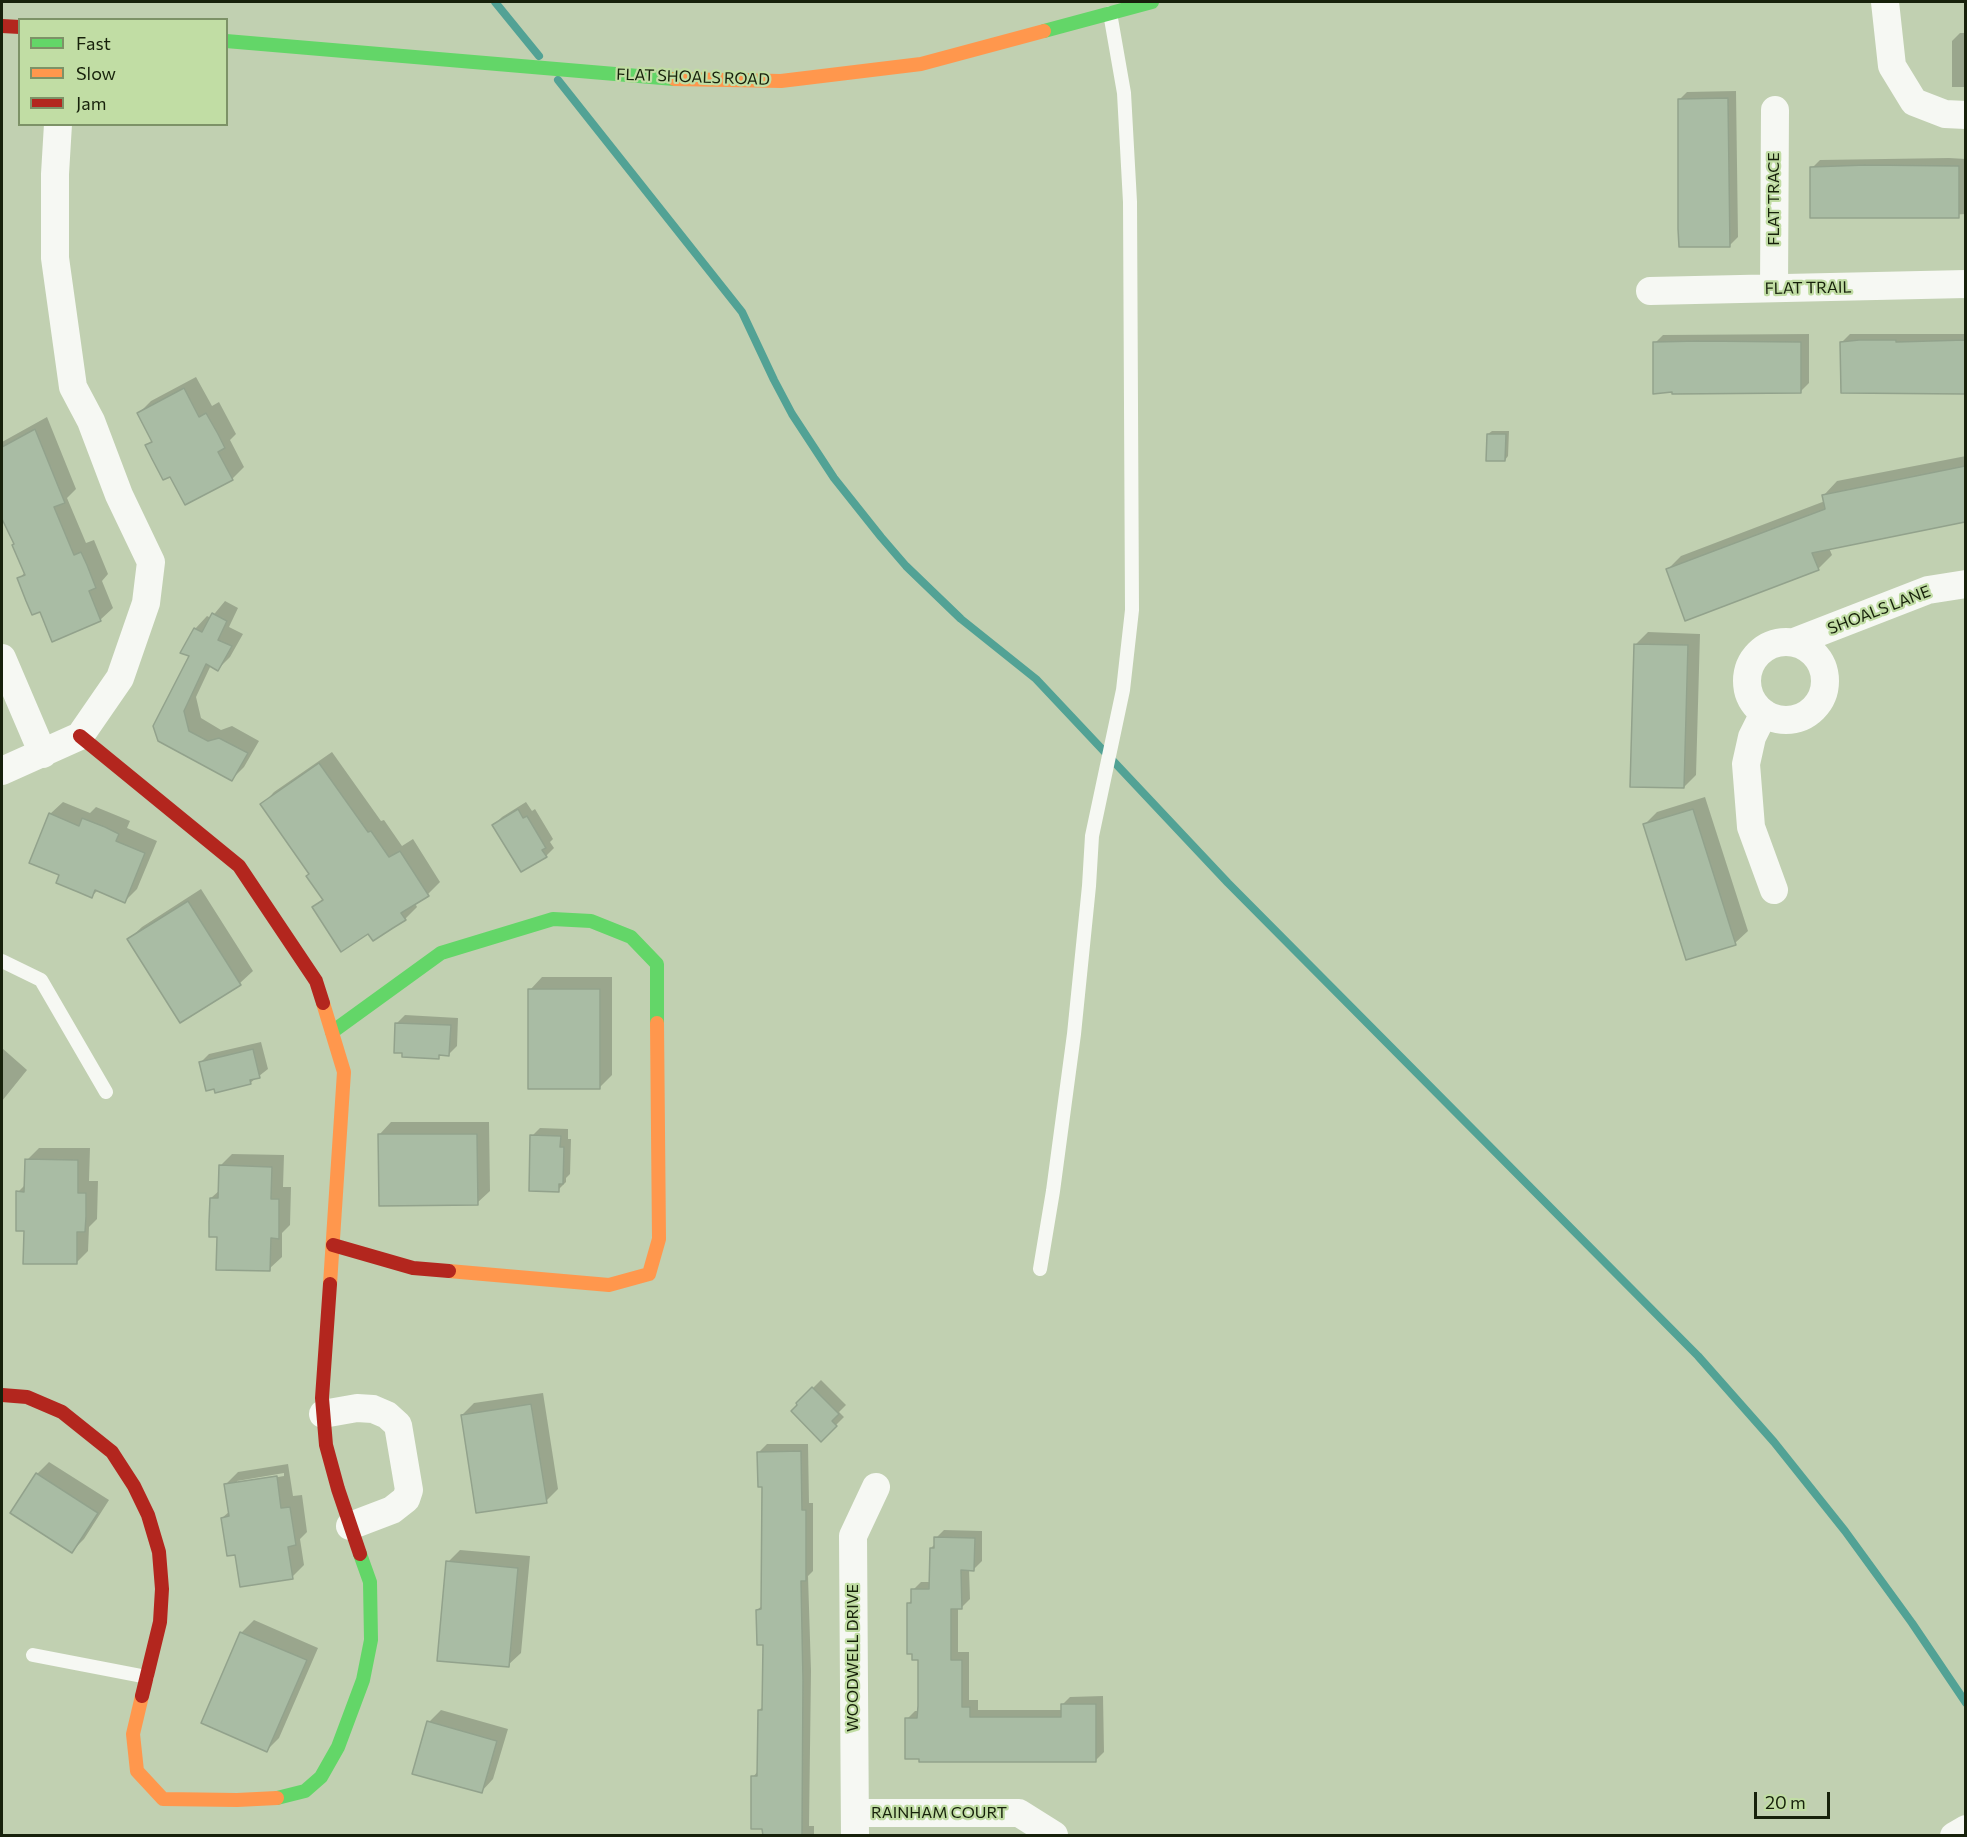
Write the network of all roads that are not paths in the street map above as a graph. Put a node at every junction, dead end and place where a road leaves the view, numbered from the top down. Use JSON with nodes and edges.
{"nodes":[{"id":1,"x":1152,"y":2,"type":"edge"},
{"id":2,"x":1885,"y":2,"type":"edge"},
{"id":3,"x":1110,"y":7,"type":"edge"},
{"id":4,"x":2,"y":26,"type":"edge"},
{"id":5,"x":18,"y":27,"type":"edge"},
{"id":6,"x":228,"y":41,"type":"edge"},
{"id":7,"x":1775,"y":110,"type":"dead end"},
{"id":8,"x":1965,"y":115,"type":"edge"},
{"id":9,"x":58,"y":126,"type":"edge"},
{"id":10,"x":1965,"y":284,"type":"edge"},
{"id":11,"x":1774,"y":288,"type":"junction"},
{"id":12,"x":1650,"y":291,"type":"dead end"},
{"id":13,"x":1965,"y":584,"type":"edge"},
{"id":14,"x":1794,"y":642,"type":"junction"},
{"id":15,"x":2,"y":658,"type":"edge"},
{"id":16,"x":1764,"y":713,"type":"junction"},
{"id":17,"x":80,"y":736,"type":"junction"},
{"id":18,"x":43,"y":754,"type":"junction"},
{"id":19,"x":2,"y":771,"type":"edge"},
{"id":20,"x":1774,"y":890,"type":"dead end"},
{"id":21,"x":2,"y":961,"type":"edge"},
{"id":22,"x":332,"y":1032,"type":"junction"},
{"id":23,"x":106,"y":1092,"type":"dead end"},
{"id":24,"x":333,"y":1245,"type":"junction"},
{"id":25,"x":1040,"y":1269,"type":"dead end"},
{"id":26,"x":2,"y":1395,"type":"edge"},
{"id":27,"x":323,"y":1414,"type":"junction"},
{"id":28,"x":876,"y":1487,"type":"dead end"},
{"id":29,"x":350,"y":1526,"type":"junction"},
{"id":30,"x":33,"y":1655,"type":"dead end"},
{"id":31,"x":147,"y":1677,"type":"junction"},
{"id":32,"x":855,"y":1824,"type":"edge"},
{"id":33,"x":1965,"y":1828,"type":"edge"},
{"id":34,"x":1054,"y":1834,"type":"edge"},
{"id":35,"x":1954,"y":1836,"type":"edge"}],
"edges":[{"from":1,"to":3,"type":"street","name":"FLAT SHOALS ROAD"},
{"from":2,"to":8,"type":"street"},
{"from":3,"to":6,"type":"street","name":"FLAT SHOALS ROAD"},
{"from":3,"to":25,"type":"lane"},
{"from":4,"to":5,"type":"street"},
{"from":7,"to":11,"type":"street","name":"FLAT TRACE"},
{"from":9,"to":17,"type":"street"},
{"from":10,"to":11,"type":"street","name":"FLAT TRAIL"},
{"from":11,"to":12,"type":"street","name":"FLAT TRAIL"},
{"from":13,"to":14,"type":"street","name":"SHOALS LANE"},
{"from":14,"to":16,"type":"street","name":"SHOALS LANE"},
{"from":14,"to":16,"type":"street","name":"SHOALS LANE"},
{"from":15,"to":18,"type":"street"},
{"from":16,"to":20,"type":"street"},
{"from":17,"to":18,"type":"street"},
{"from":17,"to":22,"type":"street"},
{"from":18,"to":19,"type":"street"},
{"from":21,"to":23,"type":"lane"},
{"from":22,"to":24,"type":"street"},
{"from":22,"to":24,"type":"street"},
{"from":24,"to":27,"type":"street"},
{"from":26,"to":31,"type":"street"},
{"from":27,"to":29,"type":"street"},
{"from":27,"to":29,"type":"street"},
{"from":28,"to":32,"type":"street","name":"WOODWELL DRIVE"},
{"from":29,"to":31,"type":"street"},
{"from":30,"to":31,"type":"lane"},
{"from":32,"to":34,"type":"street","name":"RAINHAM COURT"},
{"from":33,"to":35,"type":"street"}]}
